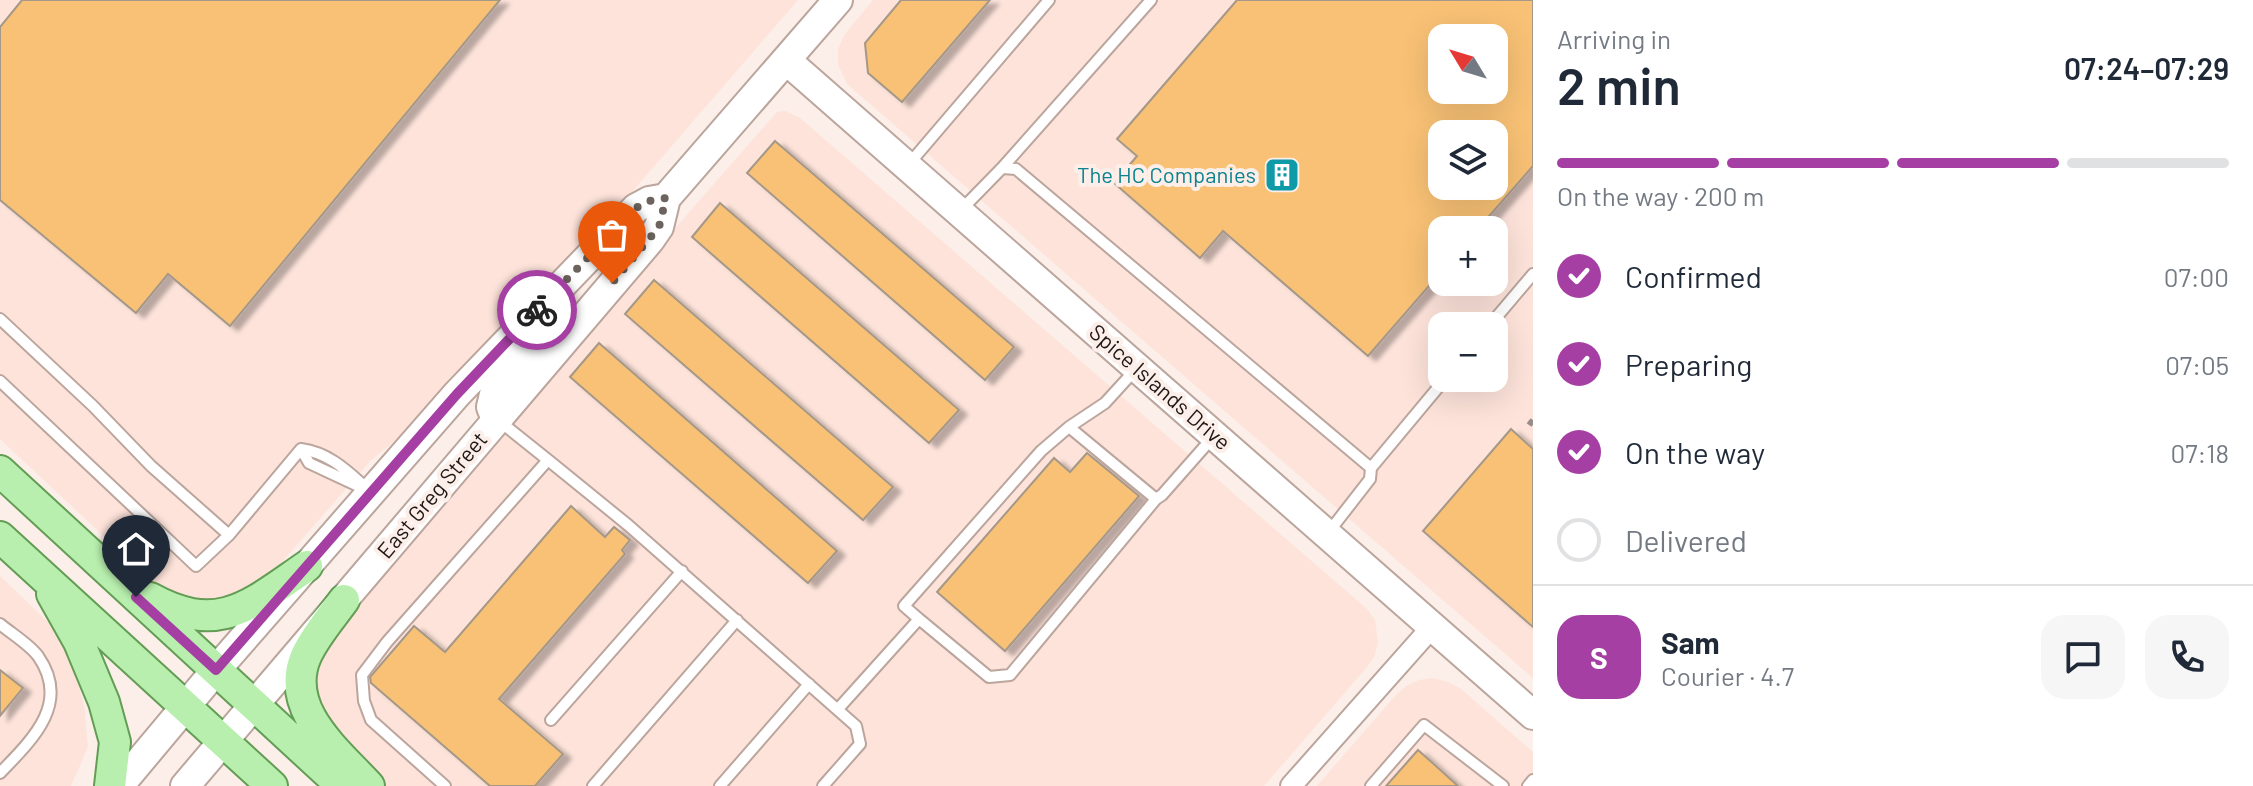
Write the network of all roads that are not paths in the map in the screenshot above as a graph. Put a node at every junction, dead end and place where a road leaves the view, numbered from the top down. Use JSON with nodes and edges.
{"nodes":[{"id":1,"x":838,"y":0,"type":"edge"},
{"id":2,"x":1049,"y":0,"type":"edge"},
{"id":3,"x":1151,"y":0,"type":"edge"},
{"id":4,"x":786,"y":60,"type":"junction"},
{"id":5,"x":908,"y":166,"type":"junction"},
{"id":6,"x":1002,"y":168,"type":"junction"},
{"id":7,"x":666,"y":198,"type":"junction"},
{"id":8,"x":959,"y":211,"type":"junction"},
{"id":9,"x":573,"y":273,"type":"junction"},
{"id":10,"x":1533,"y":274,"type":"edge"},
{"id":11,"x":1501,"y":312,"type":"edge"},
{"id":12,"x":0,"y":319,"type":"edge"},
{"id":13,"x":1137,"y":367,"type":"junction"},
{"id":14,"x":0,"y":381,"type":"edge"},
{"id":15,"x":1434,"y":392,"type":"edge"},
{"id":16,"x":496,"y":419,"type":"junction"},
{"id":17,"x":1069,"y":427,"type":"junction"},
{"id":18,"x":1214,"y":436,"type":"junction"},
{"id":19,"x":548,"y":460,"type":"junction"},
{"id":20,"x":1371,"y":468,"type":"junction"},
{"id":21,"x":0,"y":471,"type":"edge"},
{"id":22,"x":371,"y":492,"type":"junction"},
{"id":23,"x":1156,"y":499,"type":"junction"},
{"id":24,"x":1327,"y":534,"type":"junction"},
{"id":25,"x":229,"y":535,"type":"junction"},
{"id":26,"x":0,"y":537,"type":"edge"},
{"id":27,"x":307,"y":566,"type":"junction"},
{"id":28,"x":682,"y":571,"type":"junction"},
{"id":29,"x":40,"y":572,"type":"junction"},
{"id":30,"x":116,"y":579,"type":"junction"},
{"id":31,"x":344,"y":600,"type":"junction"},
{"id":32,"x":919,"y":619,"type":"junction"},
{"id":33,"x":737,"y":620,"type":"junction"},
{"id":34,"x":0,"y":624,"type":"edge"},
{"id":35,"x":1432,"y":627,"type":"junction"},
{"id":36,"x":216,"y":670,"type":"junction"},
{"id":37,"x":809,"y":684,"type":"junction"},
{"id":38,"x":187,"y":705,"type":"junction"},
{"id":39,"x":254,"y":705,"type":"junction"},
{"id":40,"x":838,"y":709,"type":"junction"},
{"id":41,"x":1533,"y":715,"type":"edge"},
{"id":42,"x":551,"y":720,"type":"dead end"},
{"id":43,"x":224,"y":740,"type":"junction"},
{"id":44,"x":0,"y":773,"type":"edge"},
{"id":45,"x":1533,"y":780,"type":"edge"},
{"id":46,"x":110,"y":786,"type":"edge"},
{"id":47,"x":119,"y":786,"type":"edge"},
{"id":48,"x":185,"y":786,"type":"edge"},
{"id":49,"x":272,"y":786,"type":"edge"},
{"id":50,"x":342,"y":786,"type":"edge"},
{"id":51,"x":369,"y":786,"type":"edge"},
{"id":52,"x":445,"y":786,"type":"edge"},
{"id":53,"x":593,"y":786,"type":"edge"},
{"id":54,"x":720,"y":786,"type":"edge"},
{"id":55,"x":823,"y":786,"type":"edge"},
{"id":56,"x":1291,"y":786,"type":"edge"},
{"id":57,"x":1371,"y":786,"type":"edge"},
{"id":58,"x":1503,"y":786,"type":"edge"},
{"id":59,"x":1528,"y":786,"type":"edge"}],
"edges":[{"from":1,"to":4,"type":"main road","name":"East Greg Street"},
{"from":2,"to":5,"type":"lane"},
{"from":3,"to":6,"type":"lane"},
{"from":4,"to":5,"type":"main road","name":"Spice Islands Drive"},
{"from":4,"to":7,"type":"main road","name":"East Greg Street"},
{"from":5,"to":8,"type":"main road","name":"Spice Islands Drive"},
{"from":6,"to":8,"type":"lane"},
{"from":6,"to":20,"type":"lane"},
{"from":7,"to":9,"type":"main road","name":"East Greg Street"},
{"from":7,"to":16,"type":"main road","name":"East Greg Street"},
{"from":8,"to":13,"type":"main road","name":"Spice Islands Drive"},
{"from":9,"to":16,"type":"main road"},
{"from":9,"to":22,"type":"main road","name":"East Greg Street"},
{"from":10,"to":11,"type":"lane"},
{"from":12,"to":25,"type":"lane"},
{"from":13,"to":17,"type":"lane"},
{"from":13,"to":18,"type":"main road","name":"Spice Islands Drive"},
{"from":14,"to":25,"type":"lane"},
{"from":15,"to":20,"type":"lane"},
{"from":16,"to":19,"type":"lane"},
{"from":16,"to":31,"type":"main road","name":"East Greg Street"},
{"from":17,"to":23,"type":"lane"},
{"from":17,"to":32,"type":"lane"},
{"from":18,"to":23,"type":"lane"},
{"from":18,"to":24,"type":"main road","name":"Spice Islands Drive"},
{"from":19,"to":28,"type":"lane"},
{"from":19,"to":52,"type":"lane"},
{"from":20,"to":24,"type":"lane"},
{"from":21,"to":30,"type":"main road"},
{"from":22,"to":25,"type":"lane"},
{"from":22,"to":27,"type":"main road","name":"East Greg Street"},
{"from":23,"to":32,"type":"lane"},
{"from":24,"to":35,"type":"main road","name":"Spice Islands Drive"},
{"from":26,"to":29,"type":"main road"},
{"from":27,"to":30,"type":"main road"},
{"from":27,"to":36,"type":"main road","name":"East Greg Street"},
{"from":28,"to":33,"type":"lane"},
{"from":28,"to":42,"type":"lane"},
{"from":29,"to":38,"type":"main road"},
{"from":29,"to":46,"type":"main road"},
{"from":30,"to":36,"type":"main road"},
{"from":31,"to":39,"type":"main road","name":"East Greg Street"},
{"from":31,"to":51,"type":"main road"},
{"from":32,"to":40,"type":"lane"},
{"from":33,"to":37,"type":"lane"},
{"from":33,"to":53,"type":"lane"},
{"from":34,"to":44,"type":"lane"},
{"from":35,"to":41,"type":"main road","name":"Spice Islands Drive"},
{"from":35,"to":56,"type":"street"},
{"from":36,"to":38,"type":"main road","name":"East Greg Street"},
{"from":36,"to":39,"type":"main road"},
{"from":37,"to":40,"type":"lane"},
{"from":37,"to":54,"type":"lane"},
{"from":38,"to":43,"type":"main road"},
{"from":38,"to":47,"type":"main road","name":"East Greg Street"},
{"from":39,"to":43,"type":"main road","name":"East Greg Street"},
{"from":39,"to":50,"type":"main road"},
{"from":40,"to":55,"type":"lane"},
{"from":43,"to":48,"type":"main road","name":"East Greg Street"},
{"from":43,"to":49,"type":"main road"},
{"from":45,"to":59,"type":"lane"},
{"from":57,"to":58,"type":"lane"}]}
